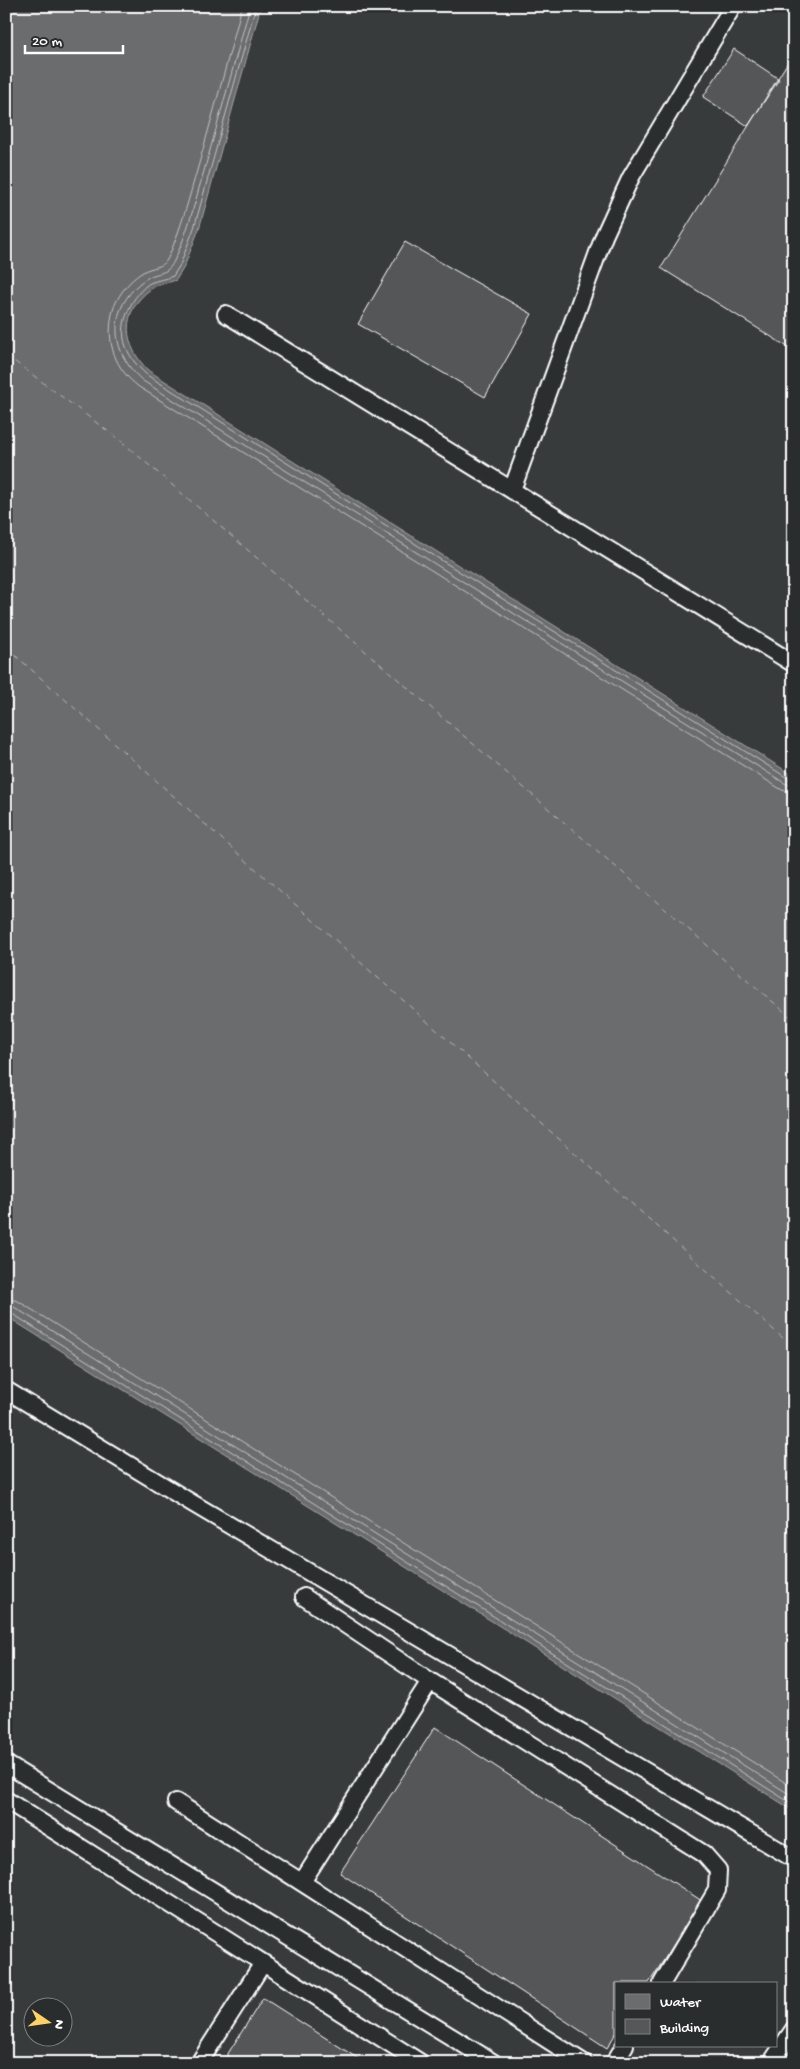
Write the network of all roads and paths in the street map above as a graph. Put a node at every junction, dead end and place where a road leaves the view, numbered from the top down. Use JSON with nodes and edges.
{"nodes":[{"id":1,"x":733,"y":6,"type":"edge"},
{"id":2,"x":226,"y":314,"type":"dead end"},
{"id":3,"x":512,"y":490,"type":"junction"},
{"id":4,"x":794,"y":664,"type":"edge"},
{"id":5,"x":6,"y":1390,"type":"edge"},
{"id":6,"x":304,"y":1597,"type":"dead end"},
{"id":7,"x":430,"y":1681,"type":"junction"},
{"id":8,"x":6,"y":1764,"type":"edge"},
{"id":9,"x":6,"y":1800,"type":"edge"},
{"id":10,"x":176,"y":1802,"type":"dead end"},
{"id":11,"x":794,"y":1859,"type":"edge"},
{"id":12,"x":302,"y":1882,"type":"junction"},
{"id":13,"x":263,"y":1963,"type":"junction"},
{"id":14,"x":663,"y":1982,"type":"edge"},
{"id":15,"x":794,"y":2029,"type":"edge"},
{"id":16,"x":624,"y":2046,"type":"edge"},
{"id":17,"x":199,"y":2063,"type":"edge"},
{"id":18,"x":421,"y":2063,"type":"edge"},
{"id":19,"x":494,"y":2063,"type":"edge"},
{"id":20,"x":584,"y":2063,"type":"edge"},
{"id":21,"x":614,"y":2063,"type":"edge"},
{"id":22,"x":771,"y":2063,"type":"edge"}],
"edges":[{"from":1,"to":3,"type":"lane"},
{"from":2,"to":3,"type":"lane"},
{"from":3,"to":4,"type":"lane"},
{"from":5,"to":11,"type":"lane"},
{"from":6,"to":7,"type":"lane"},
{"from":7,"to":12,"type":"lane"},
{"from":7,"to":14,"type":"lane"},
{"from":8,"to":19,"type":"lane"},
{"from":9,"to":13,"type":"lane"},
{"from":10,"to":12,"type":"lane"},
{"from":12,"to":20,"type":"lane"},
{"from":13,"to":17,"type":"lane"},
{"from":13,"to":18,"type":"lane"},
{"from":15,"to":22,"type":"lane"},
{"from":16,"to":21,"type":"lane"}]}
